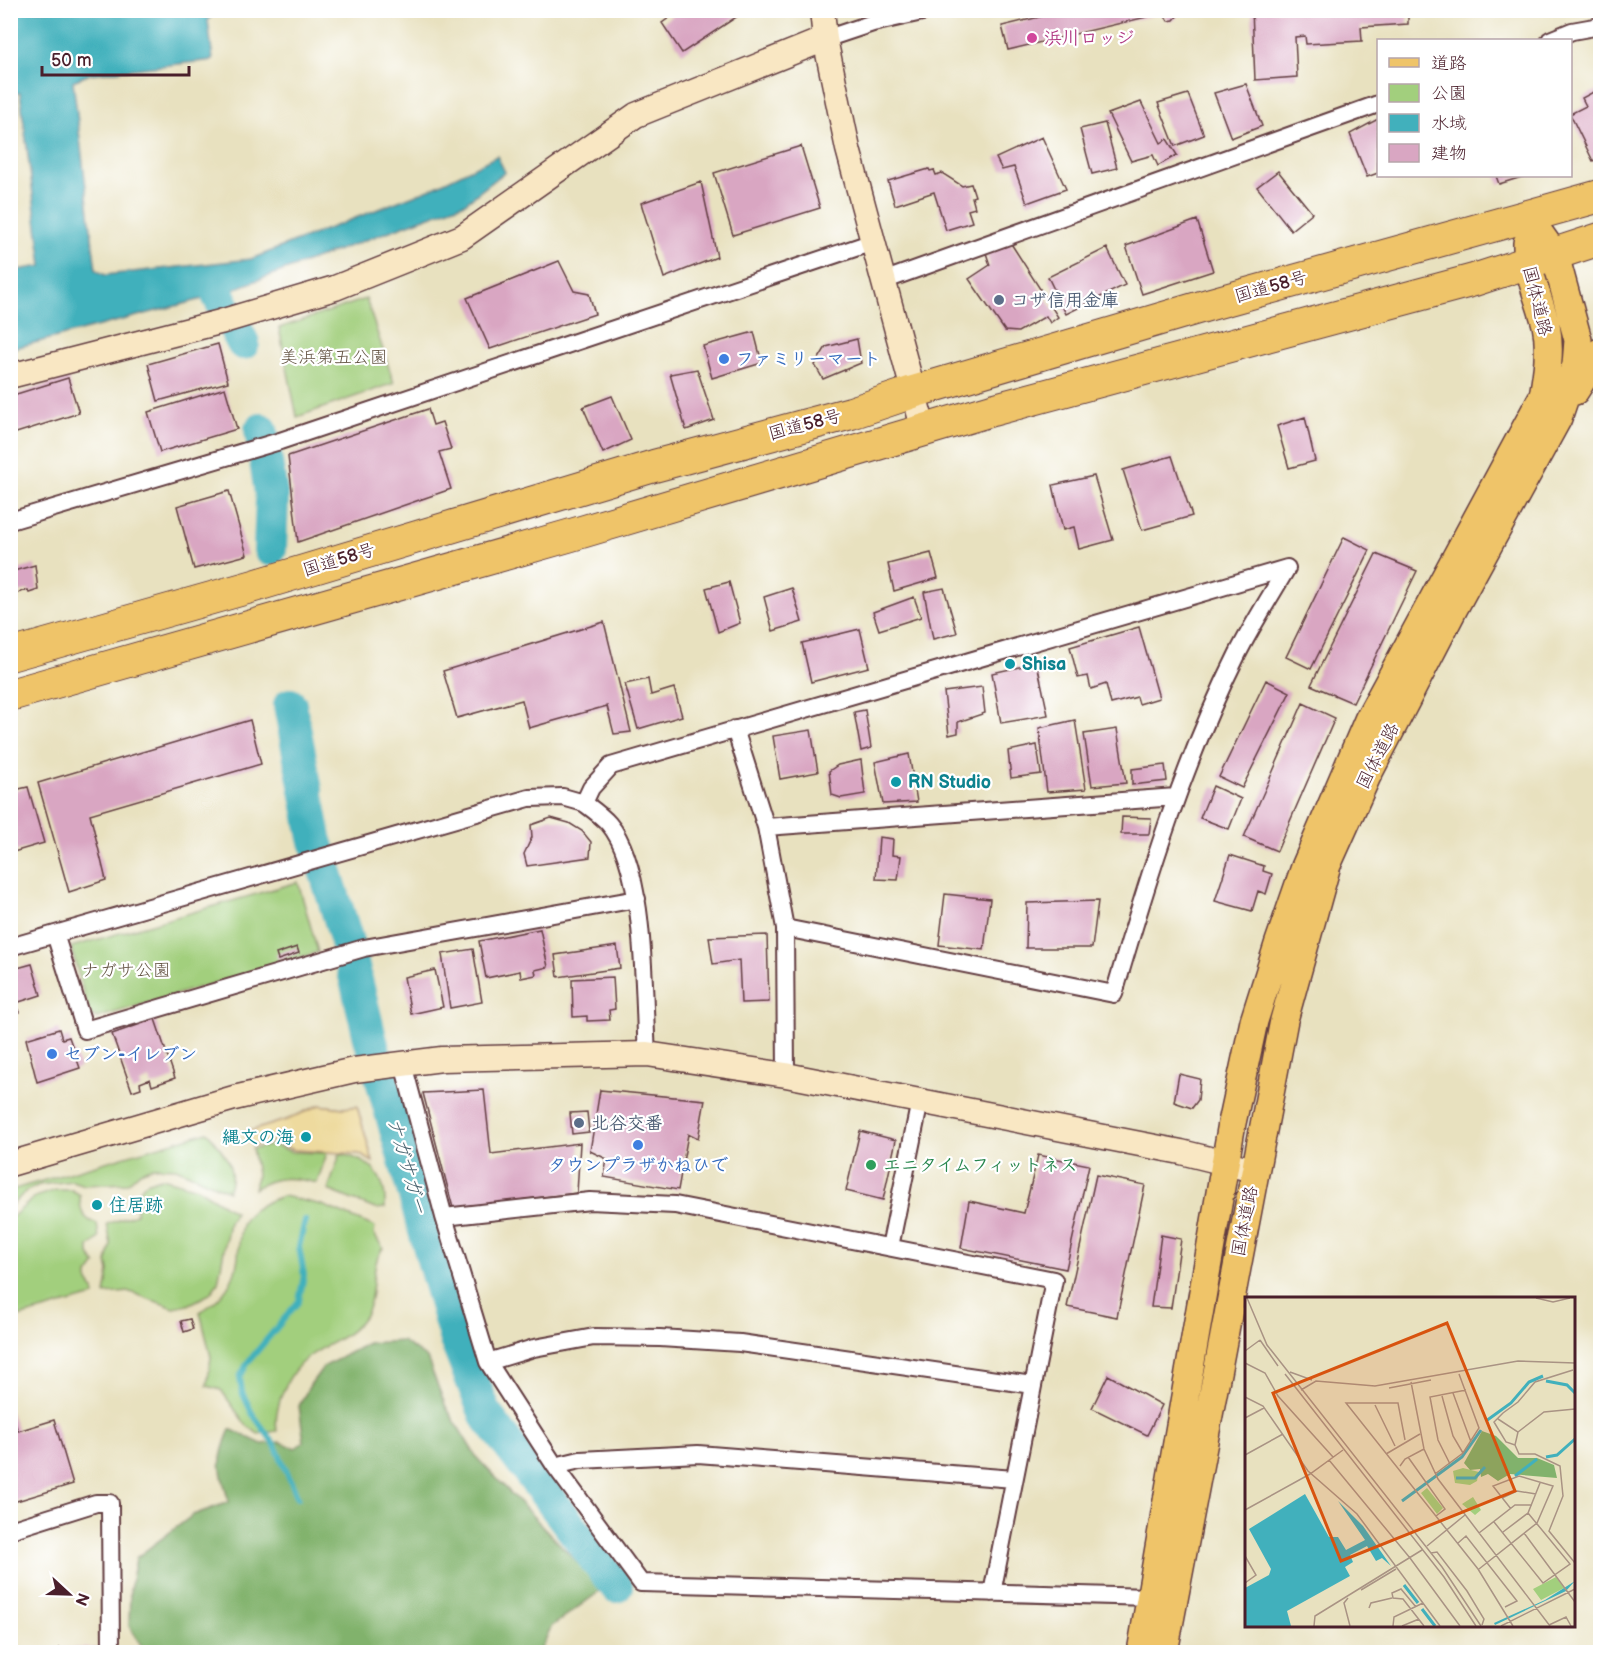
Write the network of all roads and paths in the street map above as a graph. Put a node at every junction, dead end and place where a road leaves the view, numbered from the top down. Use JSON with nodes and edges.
{"nodes":[{"id":1,"x":822,"y":10,"type":"edge"},
{"id":2,"x":931,"y":10,"type":"edge"},
{"id":3,"x":1600,"y":26,"type":"edge"},
{"id":4,"x":825,"y":39,"type":"junction"},
{"id":5,"x":1552,"y":39,"type":"edge"},
{"id":6,"x":1377,"y":104,"type":"edge"},
{"id":7,"x":1600,"y":196,"type":"edge"},
{"id":8,"x":1528,"y":217,"type":"junction"},
{"id":9,"x":1600,"y":239,"type":"edge"},
{"id":10,"x":873,"y":242,"type":"junction"},
{"id":11,"x":1556,"y":255,"type":"junction"},
{"id":12,"x":1526,"y":264,"type":"junction"},
{"id":13,"x":884,"y":281,"type":"junction"},
{"id":14,"x":1600,"y":352,"type":"edge"},
{"id":15,"x":10,"y":376,"type":"edge"},
{"id":16,"x":913,"y":392,"type":"junction"},
{"id":17,"x":1558,"y":418,"type":"junction"},
{"id":18,"x":924,"y":431,"type":"junction"},
{"id":19,"x":10,"y":521,"type":"edge"},
{"id":20,"x":10,"y":655,"type":"edge"},
{"id":21,"x":10,"y":695,"type":"edge"},
{"id":22,"x":735,"y":729,"type":"junction"},
{"id":23,"x":1176,"y":797,"type":"junction"},
{"id":24,"x":584,"y":803,"type":"junction"},
{"id":25,"x":766,"y":826,"type":"junction"},
{"id":26,"x":637,"y":899,"type":"junction"},
{"id":27,"x":785,"y":928,"type":"junction"},
{"id":28,"x":55,"y":934,"type":"junction"},
{"id":29,"x":10,"y":947,"type":"edge"},
{"id":30,"x":647,"y":1054,"type":"junction"},
{"id":31,"x":402,"y":1064,"type":"junction"},
{"id":32,"x":786,"y":1075,"type":"junction"},
{"id":33,"x":920,"y":1101,"type":"junction"},
{"id":34,"x":10,"y":1164,"type":"edge"},
{"id":35,"x":1225,"y":1164,"type":"junction"},
{"id":36,"x":1254,"y":1170,"type":"junction"},
{"id":37,"x":444,"y":1217,"type":"junction"},
{"id":38,"x":890,"y":1247,"type":"junction"},
{"id":39,"x":488,"y":1362,"type":"junction"},
{"id":40,"x":1032,"y":1385,"type":"junction"},
{"id":41,"x":555,"y":1466,"type":"junction"},
{"id":42,"x":1014,"y":1479,"type":"junction"},
{"id":43,"x":10,"y":1530,"type":"edge"},
{"id":44,"x":992,"y":1593,"type":"junction"},
{"id":45,"x":1150,"y":1597,"type":"junction"},
{"id":46,"x":111,"y":1653,"type":"edge"},
{"id":47,"x":1141,"y":1653,"type":"edge"},
{"id":48,"x":1164,"y":1653,"type":"edge"}],
"edges":[{"from":1,"to":4,"type":"street"},
{"from":2,"to":4,"type":"street"},
{"from":3,"to":5,"type":"street"},
{"from":4,"to":10,"type":"street"},
{"from":4,"to":15,"type":"street"},
{"from":6,"to":13,"type":"street"},
{"from":7,"to":8,"type":"highway","name":"国道58号"},
{"from":8,"to":11,"type":"main road","name":"国体道路"},
{"from":8,"to":12,"type":"main road","name":"国体道路"},
{"from":8,"to":16,"type":"highway","name":"国道58号"},
{"from":9,"to":11,"type":"highway"},
{"from":10,"to":13,"type":"street"},
{"from":10,"to":19,"type":"street"},
{"from":11,"to":12,"type":"highway"},
{"from":11,"to":17,"type":"main road","name":"国体道路"},
{"from":12,"to":18,"type":"highway"},
{"from":12,"to":35,"type":"main road","name":"国体道路"},
{"from":13,"to":16,"type":"street"},
{"from":14,"to":17,"type":"main road"},
{"from":16,"to":18,"type":"street"},
{"from":16,"to":20,"type":"highway","name":"国道58号"},
{"from":17,"to":36,"type":"main road","name":"国体道路"},
{"from":18,"to":21,"type":"highway"},
{"from":22,"to":23,"type":"street"},
{"from":22,"to":24,"type":"street"},
{"from":22,"to":25,"type":"street"},
{"from":23,"to":25,"type":"street"},
{"from":23,"to":27,"type":"street"},
{"from":24,"to":26,"type":"street"},
{"from":24,"to":28,"type":"street"},
{"from":25,"to":27,"type":"street"},
{"from":26,"to":28,"type":"street"},
{"from":26,"to":30,"type":"street"},
{"from":27,"to":32,"type":"street"},
{"from":28,"to":29,"type":"street"},
{"from":30,"to":31,"type":"street"},
{"from":30,"to":32,"type":"street"},
{"from":31,"to":34,"type":"street"},
{"from":31,"to":37,"type":"street"},
{"from":32,"to":33,"type":"street"},
{"from":33,"to":35,"type":"street"},
{"from":33,"to":38,"type":"street"},
{"from":35,"to":36,"type":"street"},
{"from":35,"to":45,"type":"main road","name":"国体道路"},
{"from":36,"to":48,"type":"main road","name":"国体道路"},
{"from":37,"to":38,"type":"street"},
{"from":37,"to":39,"type":"street"},
{"from":38,"to":40,"type":"street"},
{"from":39,"to":40,"type":"street"},
{"from":39,"to":41,"type":"street"},
{"from":40,"to":42,"type":"street"},
{"from":41,"to":42,"type":"street"},
{"from":41,"to":44,"type":"street"},
{"from":42,"to":44,"type":"street"},
{"from":43,"to":46,"type":"street"},
{"from":44,"to":45,"type":"street"},
{"from":45,"to":47,"type":"main road","name":"国体道路"}]}
